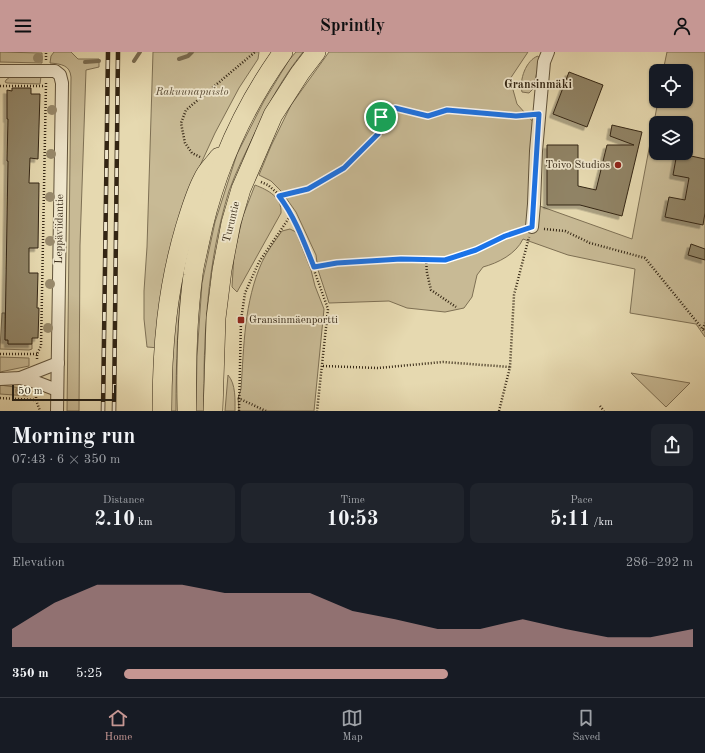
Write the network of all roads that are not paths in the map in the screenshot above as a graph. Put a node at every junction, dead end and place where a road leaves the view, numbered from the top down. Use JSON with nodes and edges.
{"nodes":[{"id":1,"x":283,"y":52,"type":"edge"},
{"id":2,"x":316,"y":52,"type":"edge"},
{"id":3,"x":548,"y":52,"type":"edge"},
{"id":4,"x":0,"y":71,"type":"edge"},
{"id":5,"x":233,"y":141,"type":"junction"},
{"id":6,"x":532,"y":227,"type":"road end"},
{"id":7,"x":58,"y":363,"type":"junction"},
{"id":8,"x":20,"y":378,"type":"junction"},
{"id":9,"x":0,"y":380,"type":"edge"},
{"id":10,"x":57,"y":390,"type":"junction"},
{"id":11,"x":57,"y":411,"type":"edge"},
{"id":12,"x":162,"y":411,"type":"edge"},
{"id":13,"x":187,"y":411,"type":"edge"},
{"id":14,"x":213,"y":411,"type":"edge"}],
"edges":[{"from":1,"to":5,"type":"main road"},
{"from":2,"to":14,"type":"main road","name":"Turuntie"},
{"from":3,"to":6,"type":"street"},
{"from":4,"to":7,"type":"street","name":"Leppäviidantie"},
{"from":5,"to":12,"type":"main road"},
{"from":5,"to":13,"type":"main road"},
{"from":7,"to":8,"type":"street"},
{"from":7,"to":10,"type":"street","name":"Leppäviidantie"},
{"from":8,"to":9,"type":"street"},
{"from":8,"to":10,"type":"street"},
{"from":10,"to":11,"type":"street","name":"Leppäviidantie"}]}
